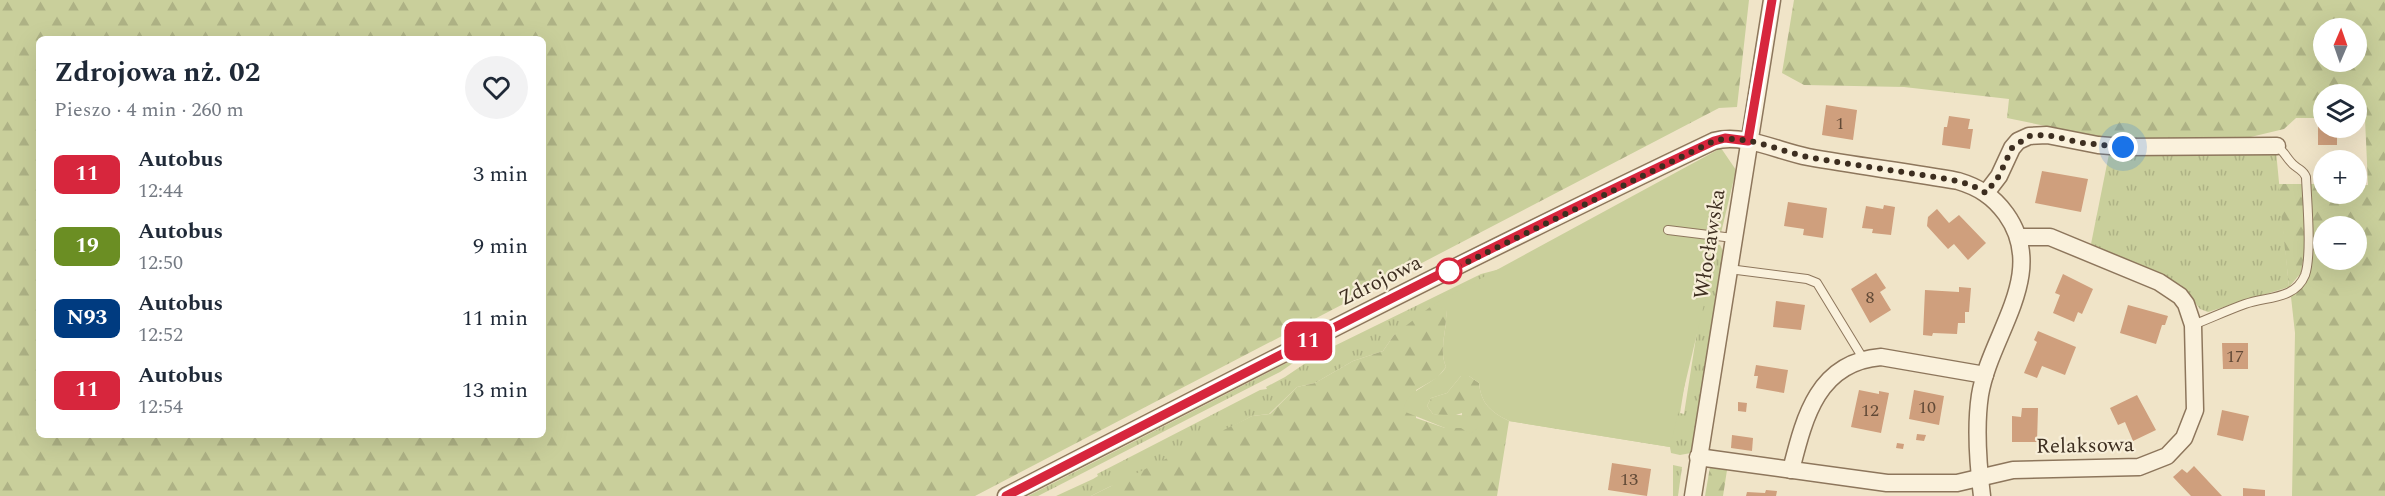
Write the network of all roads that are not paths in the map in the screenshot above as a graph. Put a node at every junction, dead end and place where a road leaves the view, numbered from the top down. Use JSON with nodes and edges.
{"nodes":[{"id":1,"x":1772,"y":0,"type":"edge"},
{"id":2,"x":1748,"y":141,"type":"junction"},
{"id":3,"x":2277,"y":146,"type":"joint"},
{"id":4,"x":1986,"y":193,"type":"junction"},
{"id":5,"x":1668,"y":230,"type":"dead end"},
{"id":6,"x":2019,"y":237,"type":"junction"},
{"id":7,"x":1733,"y":238,"type":"junction"},
{"id":8,"x":1728,"y":269,"type":"junction"},
{"id":9,"x":2193,"y":326,"type":"junction"},
{"id":10,"x":1864,"y":360,"type":"junction"},
{"id":11,"x":1985,"y":375,"type":"junction"},
{"id":12,"x":1698,"y":457,"type":"junction"},
{"id":13,"x":1791,"y":470,"type":"junction"},
{"id":14,"x":1980,"y":478,"type":"junction"},
{"id":15,"x":1006,"y":496,"type":"edge"},
{"id":16,"x":1693,"y":496,"type":"edge"},
{"id":17,"x":1982,"y":496,"type":"edge"}],
"edges":[{"from":1,"to":2,"type":"street","name":"Włocławska"},
{"from":2,"to":4,"type":"street"},
{"from":2,"to":7,"type":"street","name":"Włocławska"},
{"from":2,"to":15,"type":"street","name":"Zdrojowa"},
{"from":3,"to":4,"type":"street"},
{"from":3,"to":9,"type":"lane"},
{"from":4,"to":6,"type":"street"},
{"from":5,"to":7,"type":"lane"},
{"from":6,"to":9,"type":"street","name":"Relaksowa"},
{"from":6,"to":11,"type":"street"},
{"from":7,"to":8,"type":"street","name":"Włocławska"},
{"from":8,"to":10,"type":"lane"},
{"from":8,"to":12,"type":"street","name":"Włocławska"},
{"from":9,"to":14,"type":"street","name":"Relaksowa"},
{"from":10,"to":11,"type":"street"},
{"from":10,"to":13,"type":"street"},
{"from":11,"to":14,"type":"street"},
{"from":12,"to":13,"type":"street","name":"Relaksowa"},
{"from":12,"to":16,"type":"street","name":"Włocławska"},
{"from":13,"to":14,"type":"street","name":"Relaksowa"},
{"from":14,"to":17,"type":"street"}]}
